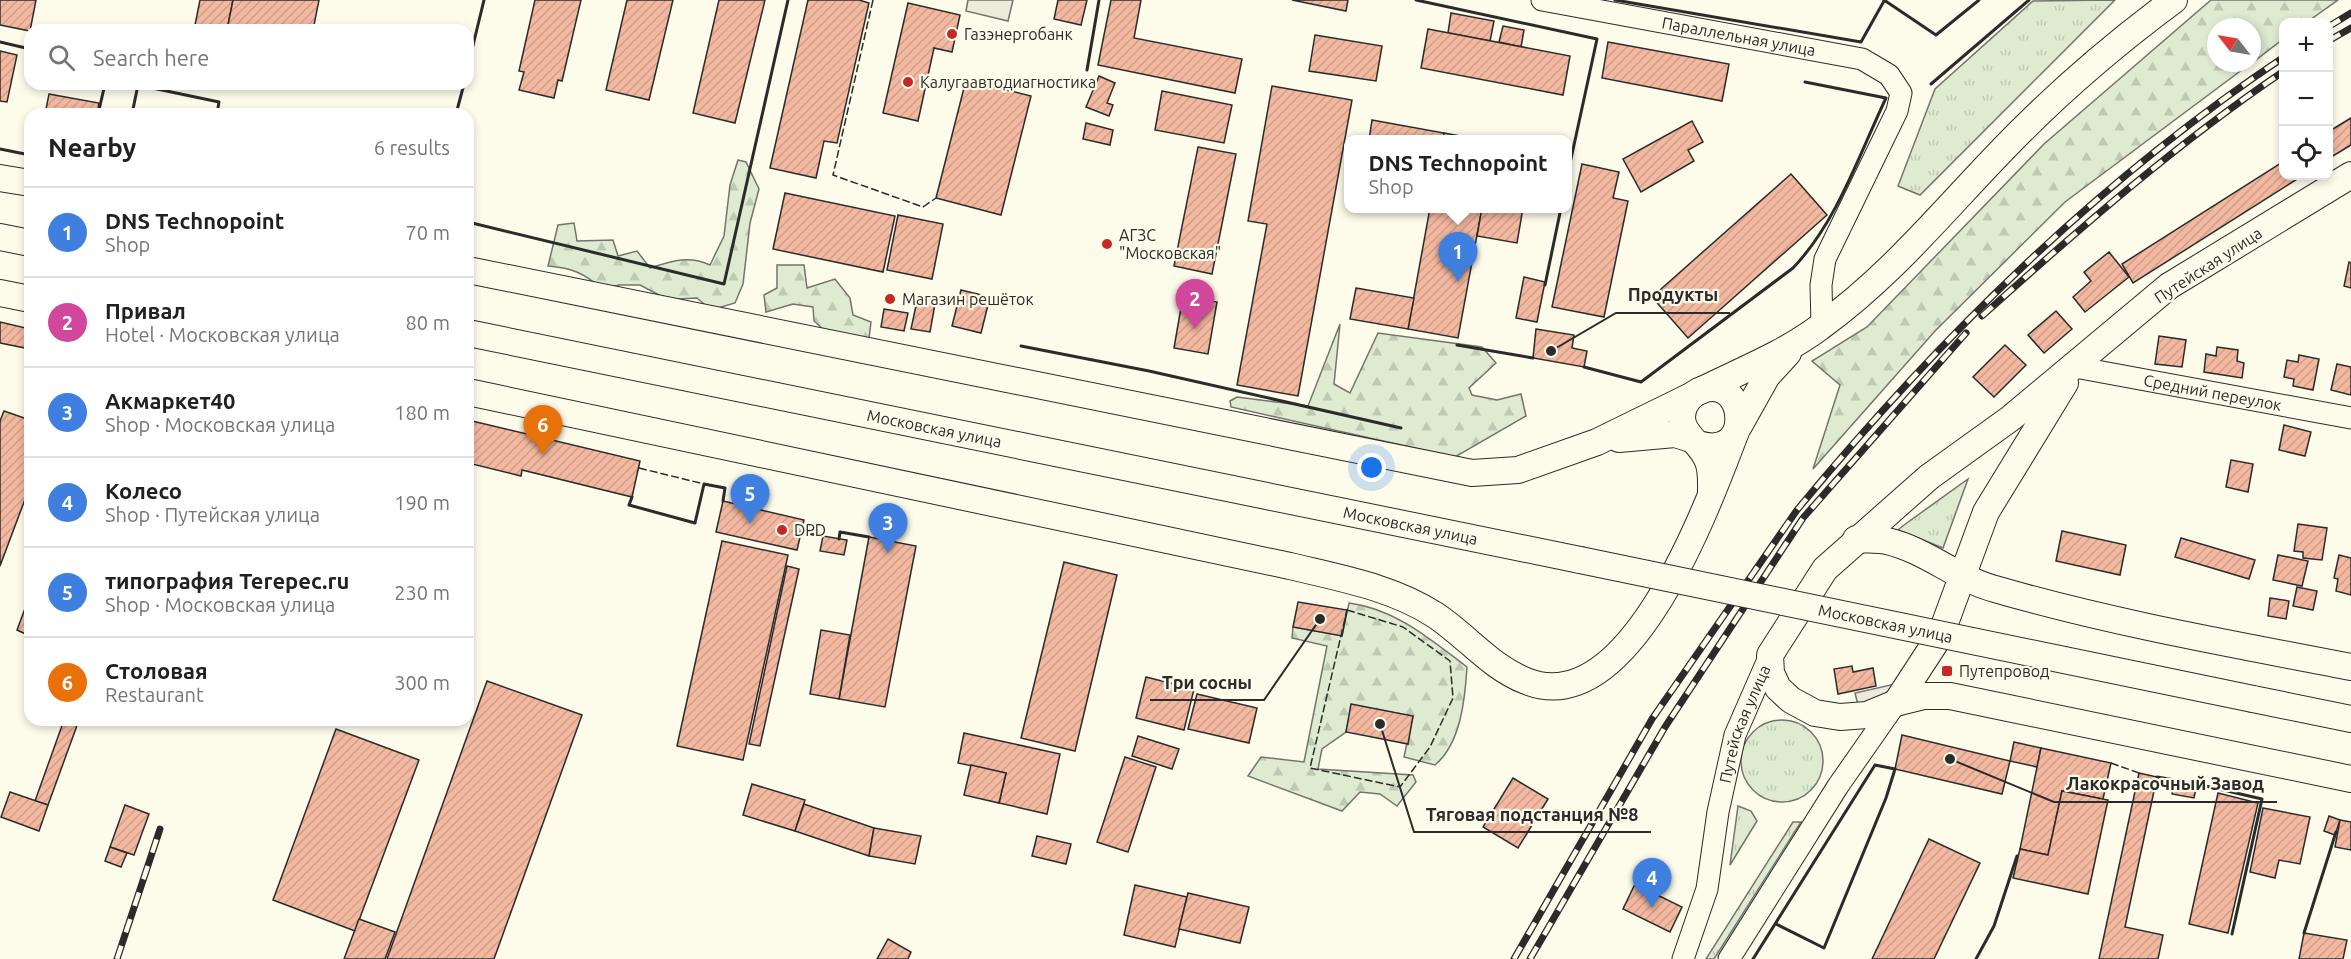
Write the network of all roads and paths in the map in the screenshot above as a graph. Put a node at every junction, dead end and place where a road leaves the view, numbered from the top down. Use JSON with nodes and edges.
{"nodes":[{"id":1,"x":1542,"y":0,"type":"edge"},
{"id":2,"x":2174,"y":0,"type":"edge"},
{"id":3,"x":2351,"y":175,"type":"edge"},
{"id":4,"x":0,"y":178,"type":"edge"},
{"id":5,"x":24,"y":182,"type":"edge"},
{"id":6,"x":0,"y":237,"type":"edge"},
{"id":7,"x":24,"y":242,"type":"edge"},
{"id":8,"x":474,"y":271,"type":"edge"},
{"id":9,"x":0,"y":293,"type":"edge"},
{"id":10,"x":24,"y":298,"type":"edge"},
{"id":11,"x":1822,"y":326,"type":"junction"},
{"id":12,"x":474,"y":334,"type":"edge"},
{"id":13,"x":1802,"y":340,"type":"junction"},
{"id":14,"x":2075,"y":367,"type":"junction"},
{"id":15,"x":474,"y":393,"type":"edge"},
{"id":16,"x":1696,"y":393,"type":"junction"},
{"id":17,"x":2351,"y":417,"type":"edge"},
{"id":18,"x":1737,"y":430,"type":"junction"},
{"id":19,"x":1695,"y":441,"type":"junction"},
{"id":20,"x":1598,"y":442,"type":"junction"},
{"id":21,"x":1711,"y":500,"type":"junction"},
{"id":22,"x":1856,"y":540,"type":"junction"},
{"id":23,"x":1964,"y":577,"type":"junction"},
{"id":24,"x":1770,"y":654,"type":"junction"},
{"id":25,"x":2351,"y":668,"type":"edge"},
{"id":26,"x":1896,"y":703,"type":"junction"},
{"id":27,"x":2351,"y":719,"type":"edge"},
{"id":28,"x":2351,"y":779,"type":"edge"},
{"id":29,"x":1683,"y":959,"type":"edge"},
{"id":30,"x":1730,"y":959,"type":"edge"}],
"edges":[{"from":1,"to":11,"type":"street","name":"Параллельная улица"},
{"from":2,"to":11,"type":"main road"},
{"from":3,"to":14,"type":"main road","name":"Путейская улица"},
{"from":4,"to":5,"type":"main road"},
{"from":6,"to":7,"type":"main road"},
{"from":8,"to":20,"type":"main road"},
{"from":9,"to":10,"type":"main road"},
{"from":11,"to":13,"type":"main road"},
{"from":12,"to":27,"type":"main road","name":"Московская улица","bridge":true},
{"from":13,"to":16,"type":"main road"},
{"from":13,"to":18,"type":"main road"},
{"from":14,"to":17,"type":"street","name":"Средний переулок"},
{"from":14,"to":22,"type":"main road","name":"Путейская улица"},
{"from":14,"to":23,"type":"main road","name":"Путейская улица"},
{"from":15,"to":21,"type":"main road"},
{"from":16,"to":18,"type":"main road"},
{"from":16,"to":19,"type":"main road"},
{"from":16,"to":20,"type":"main road"},
{"from":18,"to":19,"type":"main road"},
{"from":18,"to":21,"type":"main road"},
{"from":19,"to":20,"type":"main road"},
{"from":19,"to":21,"type":"main road"},
{"from":22,"to":23,"type":"main road"},
{"from":22,"to":24,"type":"main road","name":"Путейская улица"},
{"from":23,"to":25,"type":"main road"},
{"from":23,"to":26,"type":"main road","name":"Путейская улица"},
{"from":24,"to":26,"type":"main road"},
{"from":24,"to":29,"type":"street","name":"Путейская улица"},
{"from":26,"to":28,"type":"main road"},
{"from":26,"to":30,"type":"street","name":"Путейская улица"}]}
